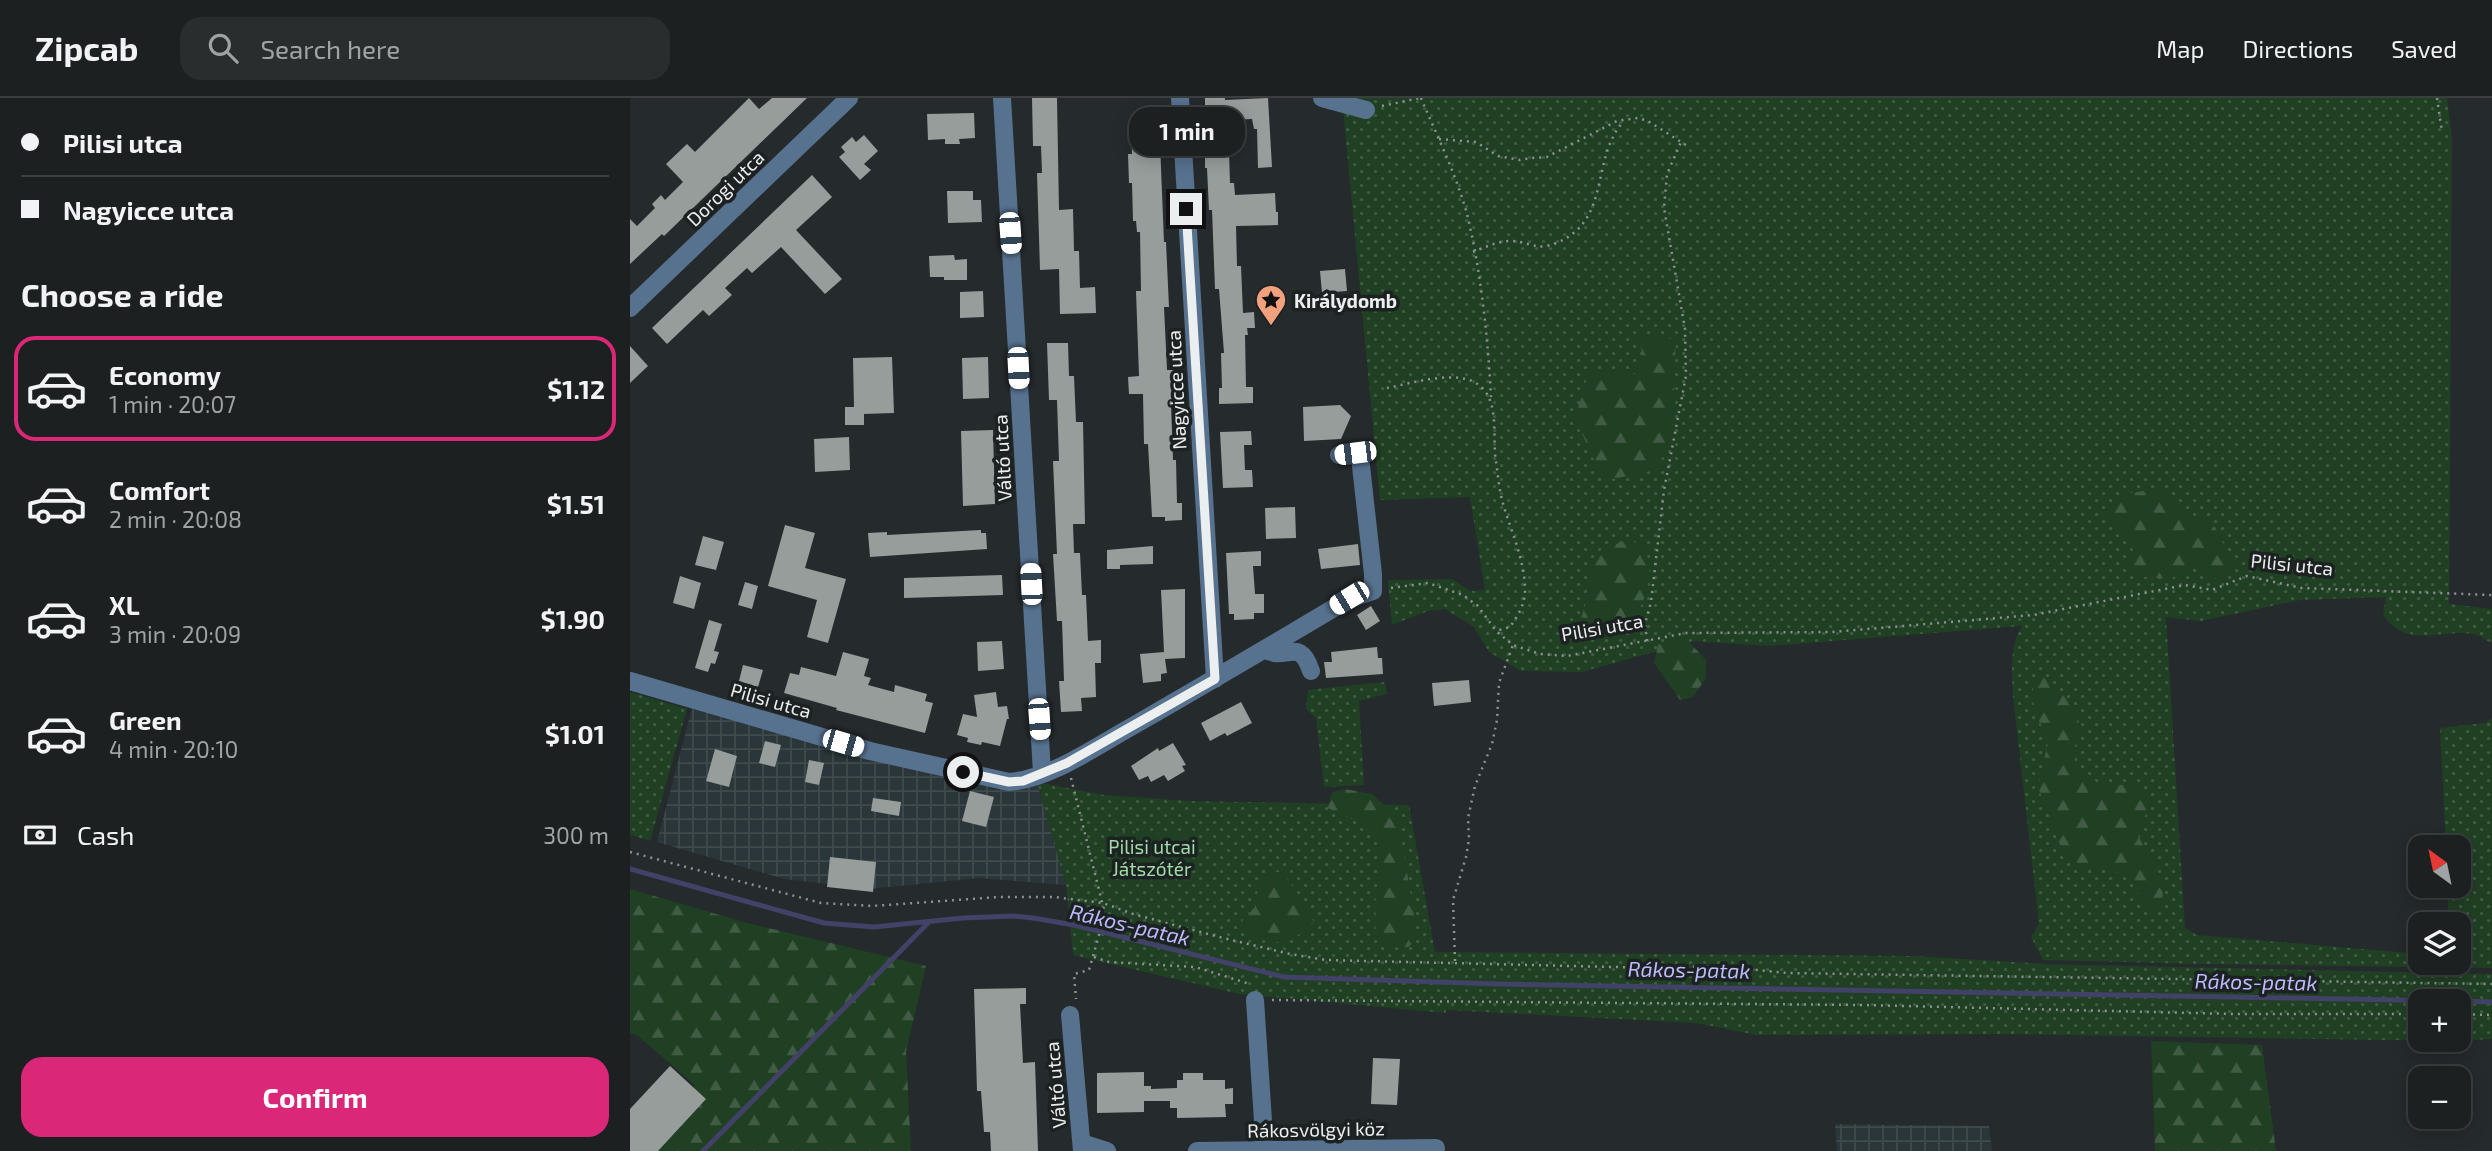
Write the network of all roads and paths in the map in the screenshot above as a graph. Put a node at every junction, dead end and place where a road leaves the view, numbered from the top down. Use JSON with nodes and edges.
{"nodes":[{"id":1,"x":849,"y":98,"type":"edge"},
{"id":2,"x":1002,"y":98,"type":"edge"},
{"id":3,"x":1180,"y":98,"type":"edge"},
{"id":4,"x":1322,"y":98,"type":"edge"},
{"id":5,"x":1421,"y":98,"type":"edge"},
{"id":6,"x":2437,"y":98,"type":"edge"},
{"id":7,"x":1356,"y":105,"type":"edge"},
{"id":8,"x":1625,"y":120,"type":"junction"},
{"id":9,"x":2442,"y":132,"type":"dead end"},
{"id":10,"x":1439,"y":139,"type":"junction"},
{"id":11,"x":1681,"y":142,"type":"junction"},
{"id":12,"x":1689,"y":147,"type":"dead end"},
{"id":13,"x":1473,"y":252,"type":"junction"},
{"id":14,"x":630,"y":309,"type":"edge"},
{"id":15,"x":1387,"y":388,"type":"dead end"},
{"id":16,"x":1491,"y":400,"type":"junction"},
{"id":17,"x":1339,"y":455,"type":"dead end"},
{"id":18,"x":1373,"y":591,"type":"junction"},
{"id":19,"x":2492,"y":595,"type":"edge"},
{"id":20,"x":1496,"y":631,"type":"junction"},
{"id":21,"x":1647,"y":641,"type":"junction"},
{"id":22,"x":1513,"y":645,"type":"junction"},
{"id":23,"x":1265,"y":649,"type":"junction"},
{"id":24,"x":1311,"y":671,"type":"dead end"},
{"id":25,"x":1215,"y":679,"type":"junction"},
{"id":26,"x":630,"y":681,"type":"edge"},
{"id":27,"x":1067,"y":763,"type":"junction"},
{"id":28,"x":1042,"y":773,"type":"junction"},
{"id":29,"x":630,"y":852,"type":"edge"},
{"id":30,"x":1103,"y":903,"type":"junction"},
{"id":31,"x":1094,"y":957,"type":"junction"},
{"id":32,"x":1455,"y":963,"type":"junction"},
{"id":33,"x":2492,"y":984,"type":"edge"},
{"id":34,"x":1255,"y":1000,"type":"junction"},
{"id":35,"x":2408,"y":1014,"type":"edge"},
{"id":36,"x":2471,"y":1014,"type":"edge"},
{"id":37,"x":1070,"y":1015,"type":"joint"},
{"id":38,"x":2492,"y":1015,"type":"edge"},
{"id":39,"x":1082,"y":1147,"type":"edge"},
{"id":40,"x":1436,"y":1148,"type":"dead end"},
{"id":41,"x":1107,"y":1151,"type":"edge"},
{"id":42,"x":1197,"y":1151,"type":"edge"},
{"id":43,"x":1265,"y":1151,"type":"edge"}],
"edges":[{"from":1,"to":14,"type":"street","name":"Dorogi utca"},
{"from":2,"to":28,"type":"street","name":"Váltó utca"},
{"from":3,"to":25,"type":"street","name":"Nagyicce utca"},
{"from":4,"to":7,"type":"street"},
{"from":5,"to":7,"type":"path"},
{"from":5,"to":10,"type":"path"},
{"from":6,"to":9,"type":"path"},
{"from":8,"to":10,"type":"path"},
{"from":8,"to":11,"type":"path"},
{"from":8,"to":13,"type":"path"},
{"from":10,"to":13,"type":"path"},
{"from":11,"to":12,"type":"path"},
{"from":11,"to":21,"type":"path"},
{"from":13,"to":16,"type":"path"},
{"from":15,"to":16,"type":"path"},
{"from":16,"to":20,"type":"path"},
{"from":17,"to":18,"type":"street"},
{"from":18,"to":20,"type":"path","name":"Pilisi utca"},
{"from":18,"to":23,"type":"street","name":"Pilisi utca"},
{"from":19,"to":21,"type":"path","name":"Pilisi utca"},
{"from":20,"to":22,"type":"path","name":"Pilisi utca"},
{"from":21,"to":22,"type":"path","name":"Pilisi utca"},
{"from":22,"to":32,"type":"path"},
{"from":23,"to":24,"type":"street"},
{"from":23,"to":25,"type":"street","name":"Pilisi utca"},
{"from":25,"to":27,"type":"street","name":"Pilisi utca"},
{"from":26,"to":28,"type":"street","name":"Pilisi utca"},
{"from":27,"to":28,"type":"street","name":"Pilisi utca"},
{"from":27,"to":30,"type":"path"},
{"from":29,"to":30,"type":"path"},
{"from":30,"to":31,"type":"path"},
{"from":30,"to":32,"type":"path"},
{"from":31,"to":34,"type":"path"},
{"from":31,"to":37,"type":"path"},
{"from":32,"to":33,"type":"path"},
{"from":34,"to":35,"type":"path"},
{"from":34,"to":43,"type":"street"},
{"from":36,"to":38,"type":"path"},
{"from":37,"to":39,"type":"street","name":"Váltó utca"},
{"from":39,"to":41,"type":"street"},
{"from":40,"to":43,"type":"street","name":"Rákosvölgyi köz"},
{"from":42,"to":43,"type":"street","name":"Rákosvölgyi köz"}]}
